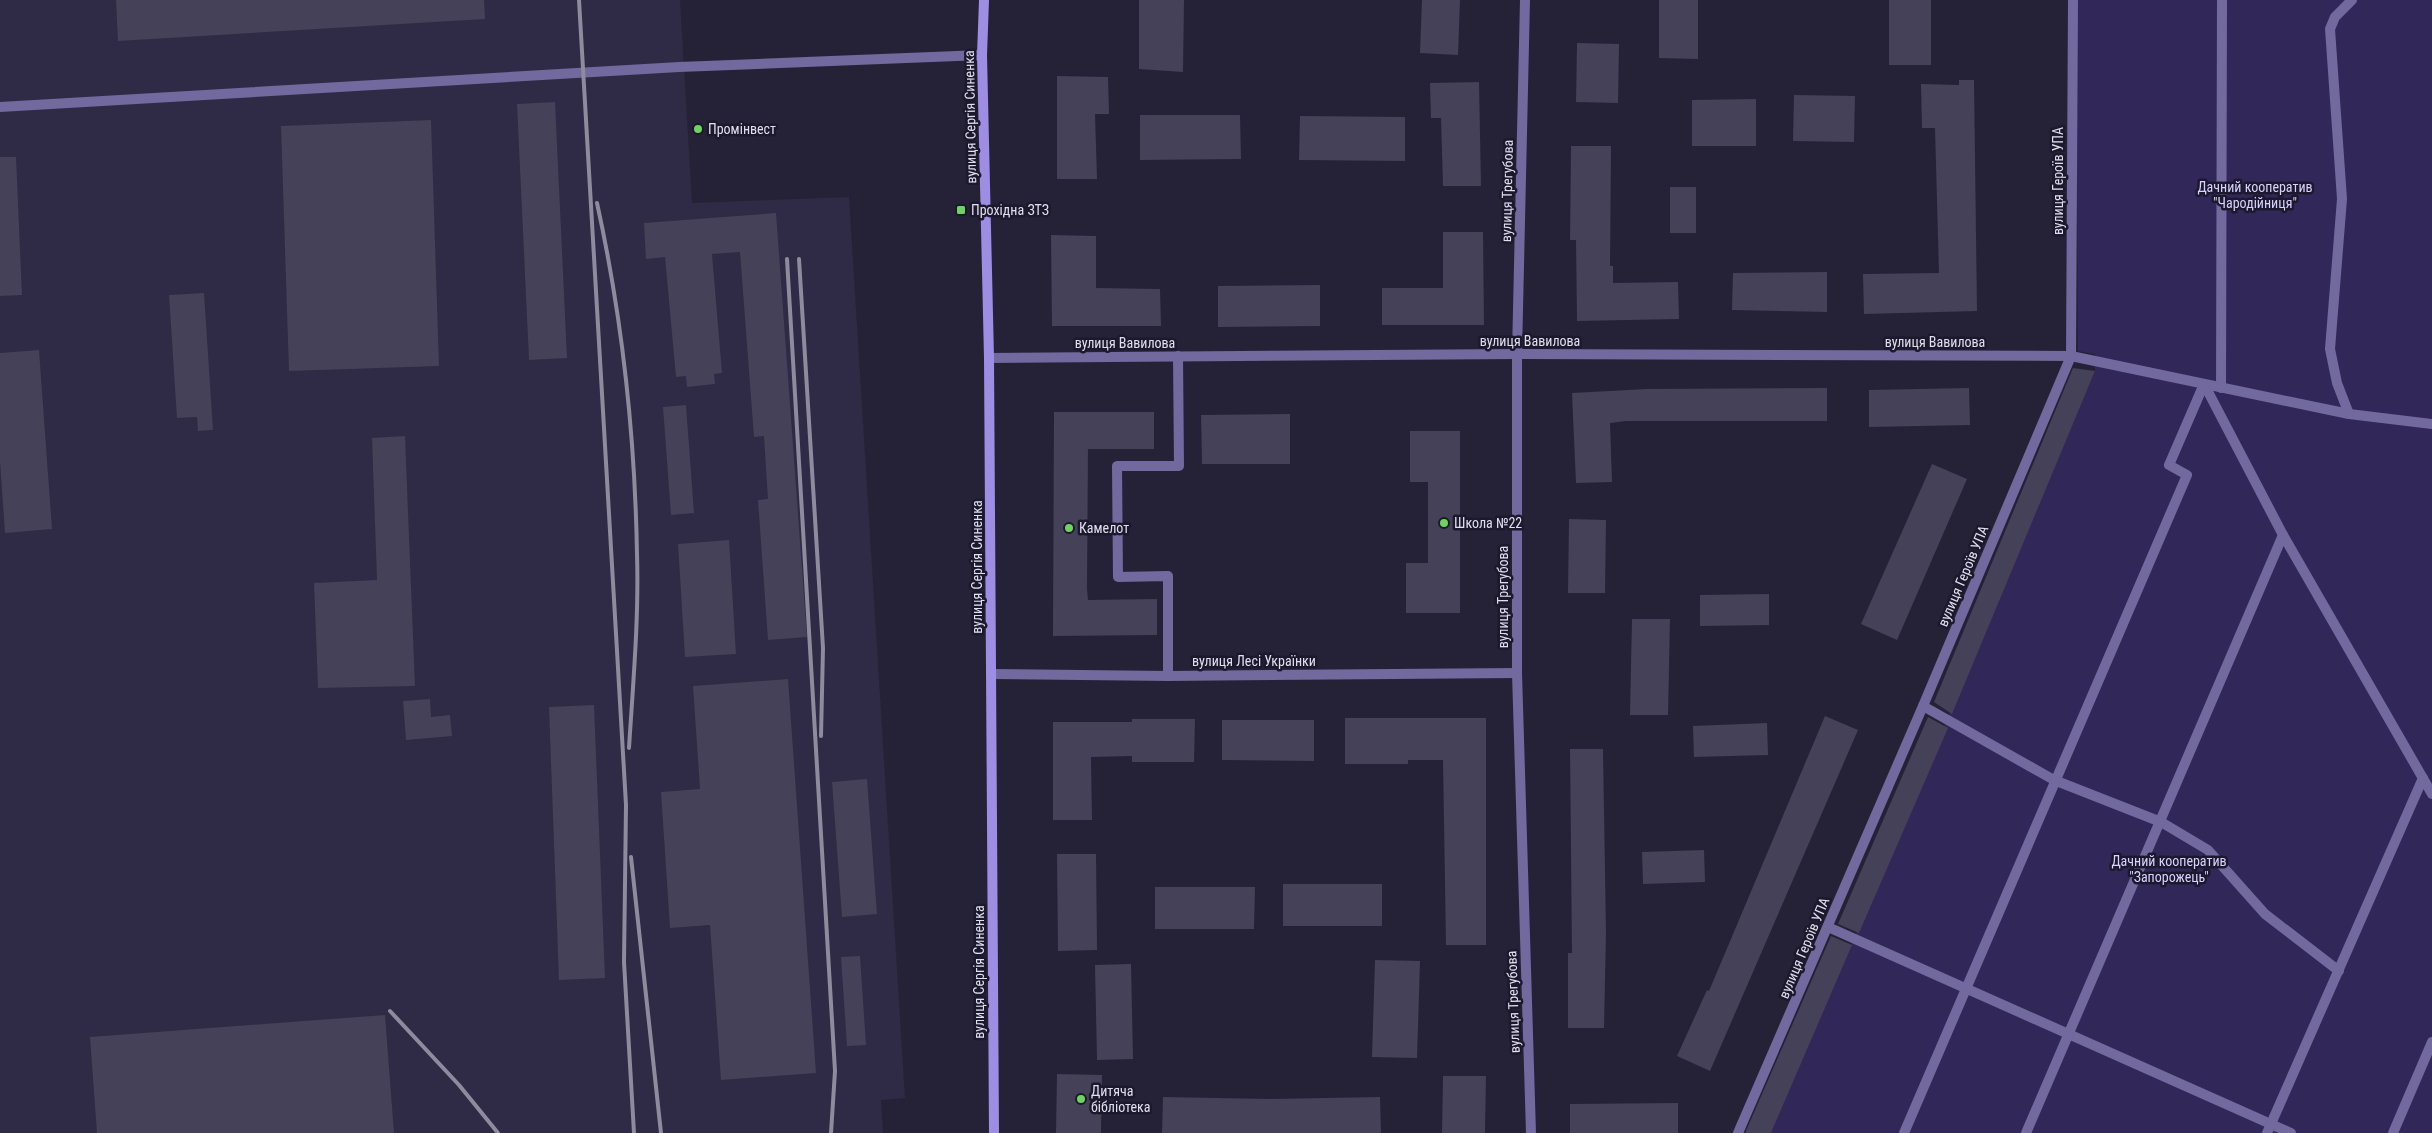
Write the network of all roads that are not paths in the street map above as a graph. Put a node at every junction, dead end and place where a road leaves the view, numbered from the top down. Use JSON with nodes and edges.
{"nodes":[{"id":1,"x":984,"y":0,"type":"edge"},
{"id":2,"x":1525,"y":0,"type":"edge"},
{"id":3,"x":2073,"y":0,"type":"edge"},
{"id":4,"x":2222,"y":0,"type":"edge"},
{"id":5,"x":2352,"y":0,"type":"edge"},
{"id":6,"x":982,"y":55,"type":"junction"},
{"id":7,"x":0,"y":107,"type":"edge"},
{"id":8,"x":1517,"y":354,"type":"junction"},
{"id":9,"x":1178,"y":356,"type":"junction"},
{"id":10,"x":2071,"y":356,"type":"junction"},
{"id":11,"x":989,"y":358,"type":"junction"},
{"id":12,"x":2204,"y":384,"type":"junction"},
{"id":13,"x":2221,"y":388,"type":"junction"},
{"id":14,"x":2349,"y":414,"type":"junction"},
{"id":15,"x":2432,"y":424,"type":"edge"},
{"id":16,"x":2283,"y":535,"type":"junction"},
{"id":17,"x":1517,"y":673,"type":"junction"},
{"id":18,"x":991,"y":674,"type":"junction"},
{"id":19,"x":1168,"y":676,"type":"junction"},
{"id":20,"x":1923,"y":706,"type":"junction"},
{"id":21,"x":2423,"y":778,"type":"junction"},
{"id":22,"x":2054,"y":780,"type":"junction"},
{"id":23,"x":2432,"y":794,"type":"edge"},
{"id":24,"x":2161,"y":822,"type":"junction"},
{"id":25,"x":1828,"y":927,"type":"junction"},
{"id":26,"x":2339,"y":971,"type":"junction"},
{"id":27,"x":1965,"y":989,"type":"junction"},
{"id":28,"x":2068,"y":1035,"type":"junction"},
{"id":29,"x":2432,"y":1042,"type":"edge"},
{"id":30,"x":2268,"y":1128,"type":"edge"},
{"id":31,"x":994,"y":1133,"type":"edge"},
{"id":32,"x":1531,"y":1133,"type":"edge"},
{"id":33,"x":1738,"y":1133,"type":"edge"},
{"id":34,"x":1904,"y":1133,"type":"edge"},
{"id":35,"x":2026,"y":1133,"type":"edge"},
{"id":36,"x":2291,"y":1133,"type":"edge"},
{"id":37,"x":2393,"y":1133,"type":"edge"}],
"edges":[{"from":1,"to":6,"type":"street","name":"вулиця Сергія Синенка"},
{"from":2,"to":8,"type":"street","name":"вулиця Трегубова"},
{"from":3,"to":10,"type":"street","name":"вулиця Героїв УПА"},
{"from":4,"to":13,"type":"street"},
{"from":5,"to":14,"type":"street"},
{"from":6,"to":7,"type":"street"},
{"from":6,"to":11,"type":"street","name":"вулиця Сергія Синенка"},
{"from":8,"to":9,"type":"street","name":"вулиця Вавилова"},
{"from":8,"to":10,"type":"street","name":"вулиця Вавилова"},
{"from":8,"to":17,"type":"street","name":"вулиця Трегубова"},
{"from":9,"to":11,"type":"street","name":"вулиця Вавилова"},
{"from":9,"to":19,"type":"street"},
{"from":10,"to":12,"type":"street","name":"вулиця Вавилова"},
{"from":10,"to":20,"type":"street","name":"вулиця Героїв УПА"},
{"from":11,"to":18,"type":"street","name":"вулиця Сергія Синенка"},
{"from":12,"to":13,"type":"street","name":"вулиця Вавилова"},
{"from":12,"to":16,"type":"street"},
{"from":12,"to":22,"type":"street"},
{"from":13,"to":14,"type":"street","name":"вулиця Вавилова"},
{"from":14,"to":15,"type":"street","name":"вулиця Вавилова"},
{"from":16,"to":21,"type":"street"},
{"from":16,"to":24,"type":"street"},
{"from":17,"to":19,"type":"street","name":"вулиця Лесі Українки"},
{"from":17,"to":32,"type":"street","name":"вулиця Трегубова"},
{"from":18,"to":19,"type":"street","name":"вулиця Лесі Українки"},
{"from":18,"to":31,"type":"street","name":"вулиця Сергія Синенка"},
{"from":20,"to":22,"type":"street"},
{"from":20,"to":25,"type":"street","name":"вулиця Героїв УПА"},
{"from":21,"to":23,"type":"street"},
{"from":21,"to":26,"type":"street"},
{"from":22,"to":24,"type":"street"},
{"from":22,"to":27,"type":"street"},
{"from":24,"to":26,"type":"street"},
{"from":24,"to":28,"type":"street"},
{"from":25,"to":27,"type":"street"},
{"from":25,"to":33,"type":"street","name":"вулиця Героїв УПА"},
{"from":26,"to":30,"type":"street"},
{"from":27,"to":28,"type":"street"},
{"from":27,"to":34,"type":"street"},
{"from":28,"to":30,"type":"street"},
{"from":28,"to":35,"type":"street"},
{"from":29,"to":37,"type":"street"},
{"from":30,"to":36,"type":"street"}]}
